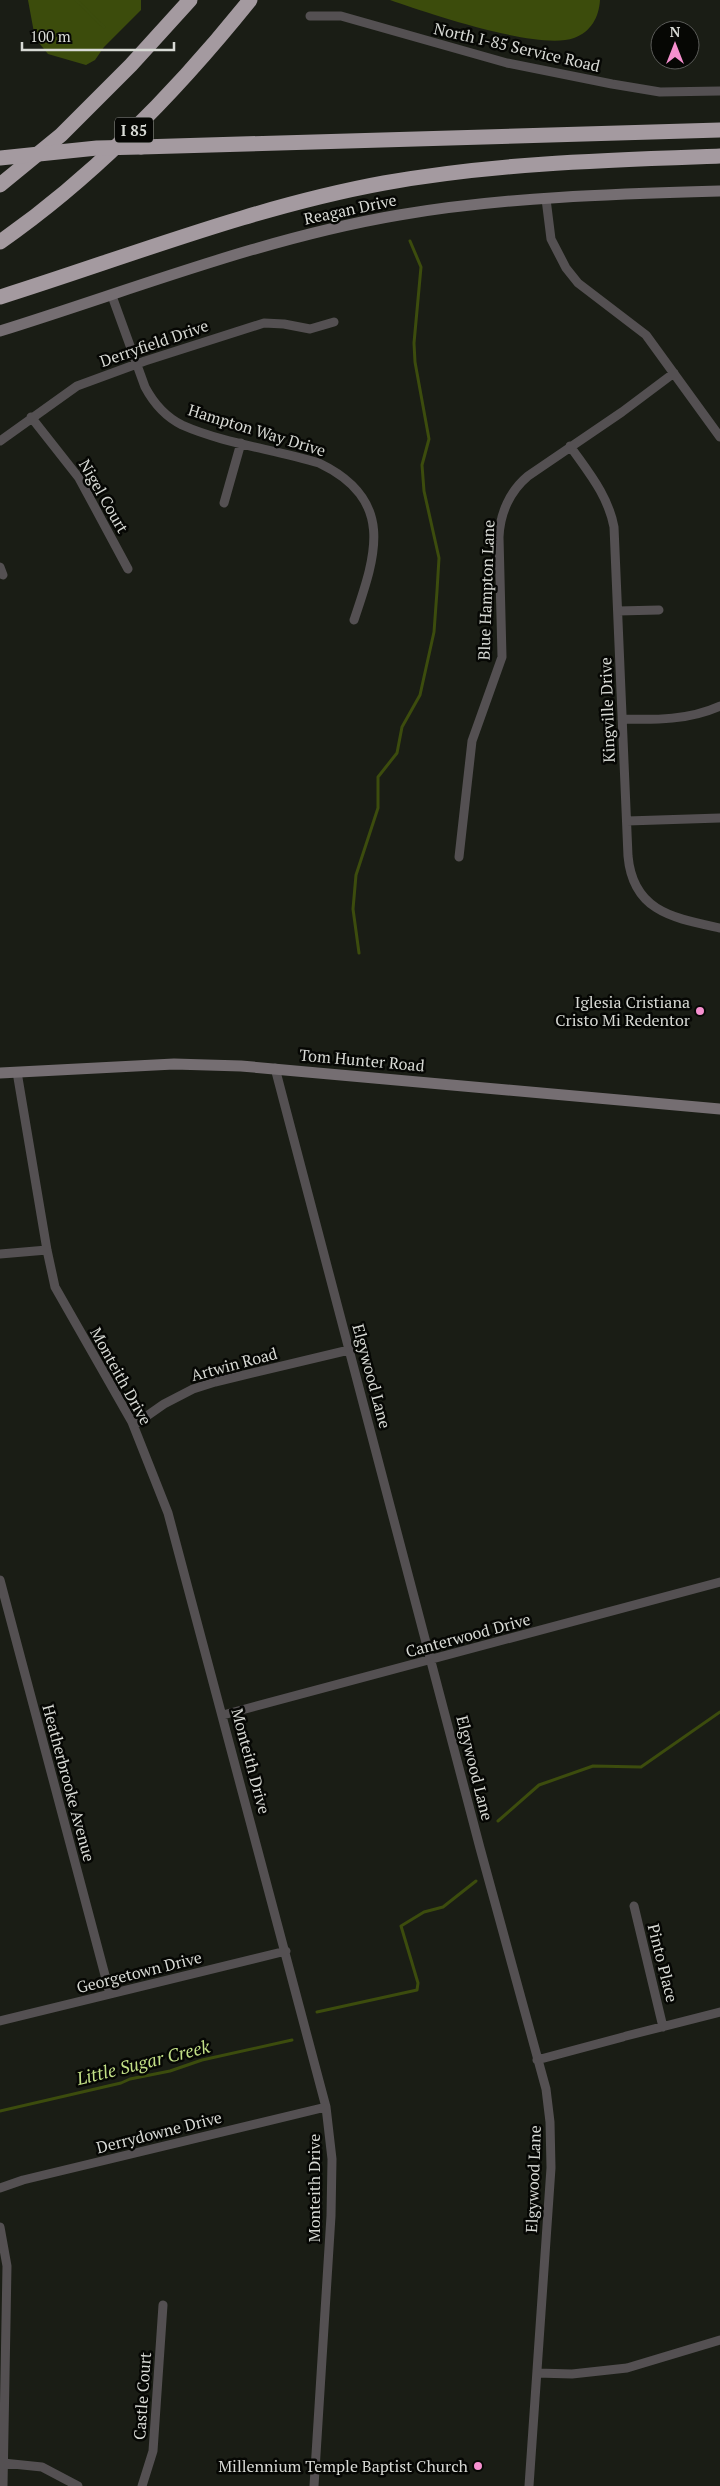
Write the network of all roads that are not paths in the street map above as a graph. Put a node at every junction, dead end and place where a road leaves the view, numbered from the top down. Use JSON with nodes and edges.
{"nodes":[{"id":1,"x":190,"y":0,"type":"edge"},
{"id":2,"x":250,"y":0,"type":"edge"},
{"id":3,"x":310,"y":16,"type":"dead end"},
{"id":4,"x":720,"y":91,"type":"edge"},
{"id":5,"x":720,"y":130,"type":"edge"},
{"id":6,"x":720,"y":156,"type":"edge"},
{"id":7,"x":0,"y":158,"type":"edge"},
{"id":8,"x":0,"y":185,"type":"edge"},
{"id":9,"x":720,"y":191,"type":"edge"},
{"id":10,"x":546,"y":199,"type":"junction"},
{"id":11,"x":0,"y":242,"type":"edge"},
{"id":12,"x":112,"y":296,"type":"junction"},
{"id":13,"x":0,"y":297,"type":"edge"},
{"id":14,"x":334,"y":322,"type":"dead end"},
{"id":15,"x":0,"y":331,"type":"edge"},
{"id":16,"x":137,"y":366,"type":"junction"},
{"id":17,"x":674,"y":373,"type":"junction"},
{"id":18,"x":31,"y":417,"type":"junction"},
{"id":19,"x":720,"y":437,"type":"edge"},
{"id":20,"x":0,"y":441,"type":"edge"},
{"id":21,"x":242,"y":442,"type":"junction"},
{"id":22,"x":570,"y":446,"type":"junction"},
{"id":23,"x":224,"y":503,"type":"dead end"},
{"id":24,"x":128,"y":569,"type":"dead end"},
{"id":25,"x":659,"y":610,"type":"dead end"},
{"id":26,"x":618,"y":611,"type":"junction"},
{"id":27,"x":354,"y":620,"type":"dead end"},
{"id":28,"x":720,"y":706,"type":"edge"},
{"id":29,"x":622,"y":719,"type":"junction"},
{"id":30,"x":720,"y":818,"type":"edge"},
{"id":31,"x":627,"y":821,"type":"junction"},
{"id":32,"x":459,"y":857,"type":"dead end"},
{"id":33,"x":720,"y":928,"type":"edge"},
{"id":34,"x":275,"y":1068,"type":"junction"},
{"id":35,"x":17,"y":1072,"type":"junction"},
{"id":36,"x":0,"y":1073,"type":"edge"},
{"id":37,"x":720,"y":1109,"type":"edge"},
{"id":38,"x":47,"y":1250,"type":"junction"},
{"id":39,"x":0,"y":1254,"type":"edge"},
{"id":40,"x":349,"y":1350,"type":"junction"},
{"id":41,"x":134,"y":1425,"type":"junction"},
{"id":42,"x":0,"y":1580,"type":"edge"},
{"id":43,"x":720,"y":1582,"type":"edge"},
{"id":44,"x":431,"y":1660,"type":"junction"},
{"id":45,"x":223,"y":1715,"type":"junction"},
{"id":46,"x":634,"y":1906,"type":"dead end"},
{"id":47,"x":286,"y":1951,"type":"junction"},
{"id":48,"x":110,"y":1994,"type":"junction"},
{"id":49,"x":720,"y":2012,"type":"edge"},
{"id":50,"x":0,"y":2021,"type":"edge"},
{"id":51,"x":663,"y":2027,"type":"junction"},
{"id":52,"x":537,"y":2060,"type":"junction"},
{"id":53,"x":326,"y":2107,"type":"junction"},
{"id":54,"x":0,"y":2188,"type":"edge"},
{"id":55,"x":0,"y":2227,"type":"edge"},
{"id":56,"x":163,"y":2305,"type":"dead end"},
{"id":57,"x":720,"y":2340,"type":"edge"},
{"id":58,"x":537,"y":2373,"type":"junction"},
{"id":59,"x":3,"y":2463,"type":"junction"},
{"id":60,"x":3,"y":2486,"type":"edge"},
{"id":61,"x":78,"y":2486,"type":"edge"},
{"id":62,"x":142,"y":2486,"type":"edge"},
{"id":63,"x":314,"y":2486,"type":"edge"},
{"id":64,"x":529,"y":2486,"type":"edge"}],
"edges":[{"from":1,"to":8,"type":"highway"},
{"from":2,"to":11,"type":"highway","number":"I 85"},
{"from":3,"to":4,"type":"street","name":"North I-85 Service Road"},
{"from":5,"to":7,"type":"highway","bridge":true},
{"from":6,"to":13,"type":"highway"},
{"from":9,"to":10,"type":"street","name":"Reagan Drive"},
{"from":10,"to":12,"type":"street","name":"Reagan Drive"},
{"from":10,"to":17,"type":"street"},
{"from":12,"to":15,"type":"street","name":"Reagan Drive"},
{"from":12,"to":16,"type":"street","name":"Hampton Way Drive"},
{"from":14,"to":16,"type":"street","name":"Derryfield Drive"},
{"from":16,"to":18,"type":"street","name":"Derryfield Drive"},
{"from":16,"to":21,"type":"street","name":"Hampton Way Drive"},
{"from":17,"to":19,"type":"street"},
{"from":17,"to":22,"type":"street","name":"Blue Hampton Lane"},
{"from":18,"to":20,"type":"street","name":"Derryfield Drive"},
{"from":18,"to":24,"type":"street","name":"Nigel Court"},
{"from":21,"to":23,"type":"street"},
{"from":21,"to":27,"type":"street","name":"Hampton Way Drive"},
{"from":22,"to":26,"type":"street","name":"Kingville Drive"},
{"from":22,"to":32,"type":"street","name":"Blue Hampton Lane"},
{"from":25,"to":26,"type":"street"},
{"from":26,"to":29,"type":"street","name":"Kingville Drive"},
{"from":28,"to":29,"type":"street"},
{"from":29,"to":31,"type":"street","name":"Kingville Drive"},
{"from":30,"to":31,"type":"street"},
{"from":31,"to":33,"type":"street","name":"Kingville Drive"},
{"from":34,"to":35,"type":"street","name":"Tom Hunter Road"},
{"from":34,"to":37,"type":"street","name":"Tom Hunter Road"},
{"from":34,"to":40,"type":"street","name":"Elgywood Lane"},
{"from":35,"to":36,"type":"street","name":"Tom Hunter Road"},
{"from":35,"to":38,"type":"street","name":"Monteith Drive"},
{"from":38,"to":39,"type":"street"},
{"from":38,"to":41,"type":"street","name":"Monteith Drive"},
{"from":40,"to":41,"type":"street","name":"Artwin Road"},
{"from":40,"to":44,"type":"street","name":"Elgywood Lane"},
{"from":41,"to":45,"type":"street","name":"Monteith Drive"},
{"from":42,"to":48,"type":"street","name":"Heatherbrooke Avenue"},
{"from":43,"to":44,"type":"street","name":"Canterwood Drive"},
{"from":44,"to":45,"type":"street","name":"Canterwood Drive"},
{"from":44,"to":52,"type":"street","name":"Elgywood Lane"},
{"from":45,"to":47,"type":"street","name":"Monteith Drive"},
{"from":46,"to":51,"type":"street","name":"Pinto Place"},
{"from":47,"to":48,"type":"street","name":"Georgetown Drive"},
{"from":47,"to":53,"type":"street","name":"Monteith Drive"},
{"from":48,"to":50,"type":"street","name":"Georgetown Drive"},
{"from":49,"to":51,"type":"street"},
{"from":51,"to":52,"type":"street"},
{"from":52,"to":58,"type":"street","name":"Elgywood Lane"},
{"from":53,"to":54,"type":"street","name":"Derrydowne Drive"},
{"from":53,"to":63,"type":"street","name":"Monteith Drive"},
{"from":55,"to":59,"type":"street"},
{"from":56,"to":62,"type":"street","name":"Castle Court"},
{"from":57,"to":58,"type":"street"},
{"from":58,"to":64,"type":"street","name":"Elgywood Lane"},
{"from":59,"to":60,"type":"street"},
{"from":59,"to":61,"type":"street"}]}
